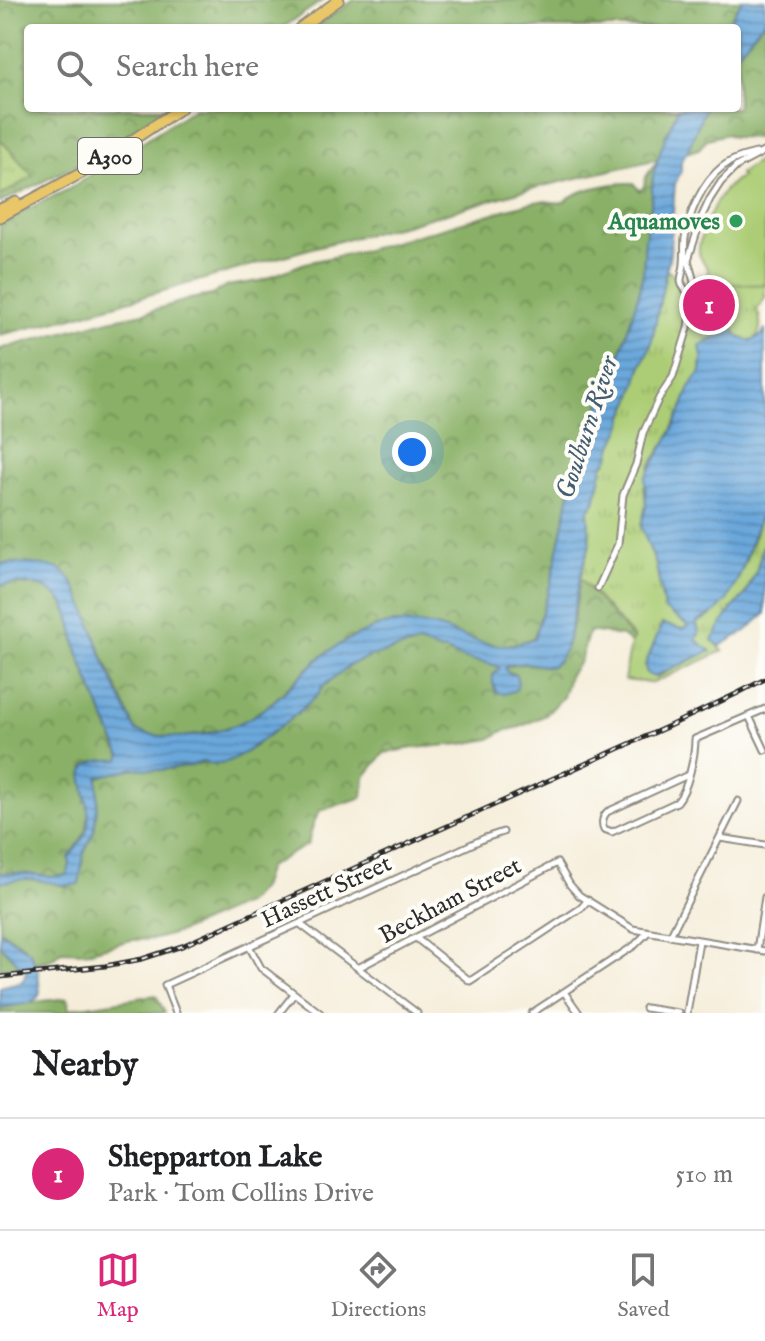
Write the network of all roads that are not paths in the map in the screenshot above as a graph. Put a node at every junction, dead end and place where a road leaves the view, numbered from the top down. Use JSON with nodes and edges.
{"nodes":[{"id":1,"x":339,"y":0,"type":"edge"},
{"id":2,"x":306,"y":24,"type":"edge"},
{"id":3,"x":175,"y":112,"type":"edge"},
{"id":4,"x":765,"y":151,"type":"edge"},
{"id":5,"x":16,"y":206,"type":"junction"},
{"id":6,"x":0,"y":209,"type":"edge"},
{"id":7,"x":0,"y":217,"type":"edge"},
{"id":8,"x":682,"y":278,"type":"junction"},
{"id":9,"x":693,"y":278,"type":"junction"},
{"id":10,"x":693,"y":286,"type":"junction"},
{"id":11,"x":686,"y":289,"type":"junction"},
{"id":12,"x":692,"y":297,"type":"junction"},
{"id":13,"x":598,"y":588,"type":"dead end"},
{"id":14,"x":765,"y":709,"type":"edge"},
{"id":15,"x":749,"y":716,"type":"junction"},
{"id":16,"x":765,"y":750,"type":"edge"},
{"id":17,"x":688,"y":775,"type":"junction"},
{"id":18,"x":738,"y":801,"type":"dead end"},
{"id":19,"x":503,"y":832,"type":"dead end"},
{"id":20,"x":720,"y":838,"type":"junction"},
{"id":21,"x":765,"y":845,"type":"edge"},
{"id":22,"x":765,"y":897,"type":"edge"},
{"id":23,"x":588,"y":900,"type":"junction"},
{"id":24,"x":300,"y":923,"type":"junction"},
{"id":25,"x":648,"y":932,"type":"junction"},
{"id":26,"x":669,"y":936,"type":"junction"},
{"id":27,"x":416,"y":938,"type":"junction"},
{"id":28,"x":699,"y":941,"type":"junction"},
{"id":29,"x":249,"y":946,"type":"junction"},
{"id":30,"x":757,"y":950,"type":"junction"},
{"id":31,"x":765,"y":951,"type":"edge"},
{"id":32,"x":358,"y":968,"type":"junction"},
{"id":33,"x":564,"y":992,"type":"junction"},
{"id":34,"x":294,"y":994,"type":"junction"},
{"id":35,"x":645,"y":1008,"type":"dead end"},
{"id":36,"x":176,"y":1013,"type":"edge"},
{"id":37,"x":279,"y":1013,"type":"edge"},
{"id":38,"x":320,"y":1013,"type":"edge"},
{"id":39,"x":417,"y":1013,"type":"edge"},
{"id":40,"x":532,"y":1013,"type":"edge"},
{"id":41,"x":579,"y":1013,"type":"edge"},
{"id":42,"x":678,"y":1013,"type":"edge"},
{"id":43,"x":687,"y":1013,"type":"edge"}],
"edges":[{"from":1,"to":2,"type":"highway"},
{"from":3,"to":5,"type":"highway","number":"A300"},
{"from":4,"to":8,"type":"street"},
{"from":4,"to":9,"type":"street"},
{"from":5,"to":6,"type":"highway","number":"A300"},
{"from":5,"to":7,"type":"highway","number":"A300"},
{"from":8,"to":9,"type":"street"},
{"from":8,"to":11,"type":"street"},
{"from":9,"to":10,"type":"street"},
{"from":10,"to":11,"type":"street"},
{"from":10,"to":12,"type":"street"},
{"from":11,"to":12,"type":"street"},
{"from":12,"to":13,"type":"street"},
{"from":14,"to":15,"type":"street"},
{"from":15,"to":16,"type":"street"},
{"from":15,"to":17,"type":"street"},
{"from":17,"to":17,"type":"street"},
{"from":18,"to":20,"type":"street"},
{"from":19,"to":24,"type":"street","name":"Hassett Street"},
{"from":20,"to":21,"type":"street"},
{"from":20,"to":26,"type":"street"},
{"from":22,"to":30,"type":"street"},
{"from":23,"to":25,"type":"street"},
{"from":23,"to":27,"type":"street","name":"Beckham Street"},
{"from":23,"to":27,"type":"street"},
{"from":24,"to":29,"type":"street","name":"Hassett Street"},
{"from":24,"to":32,"type":"street"},
{"from":25,"to":26,"type":"street"},
{"from":25,"to":33,"type":"street"},
{"from":26,"to":28,"type":"street"},
{"from":27,"to":32,"type":"street","name":"Beckham Street"},
{"from":28,"to":30,"type":"street"},
{"from":28,"to":43,"type":"street"},
{"from":29,"to":34,"type":"street"},
{"from":29,"to":36,"type":"street","name":"Hassett Street"},
{"from":30,"to":31,"type":"street"},
{"from":32,"to":39,"type":"street"},
{"from":33,"to":40,"type":"street"},
{"from":33,"to":41,"type":"street"},
{"from":34,"to":37,"type":"street"},
{"from":34,"to":38,"type":"street"},
{"from":35,"to":42,"type":"street"}]}
